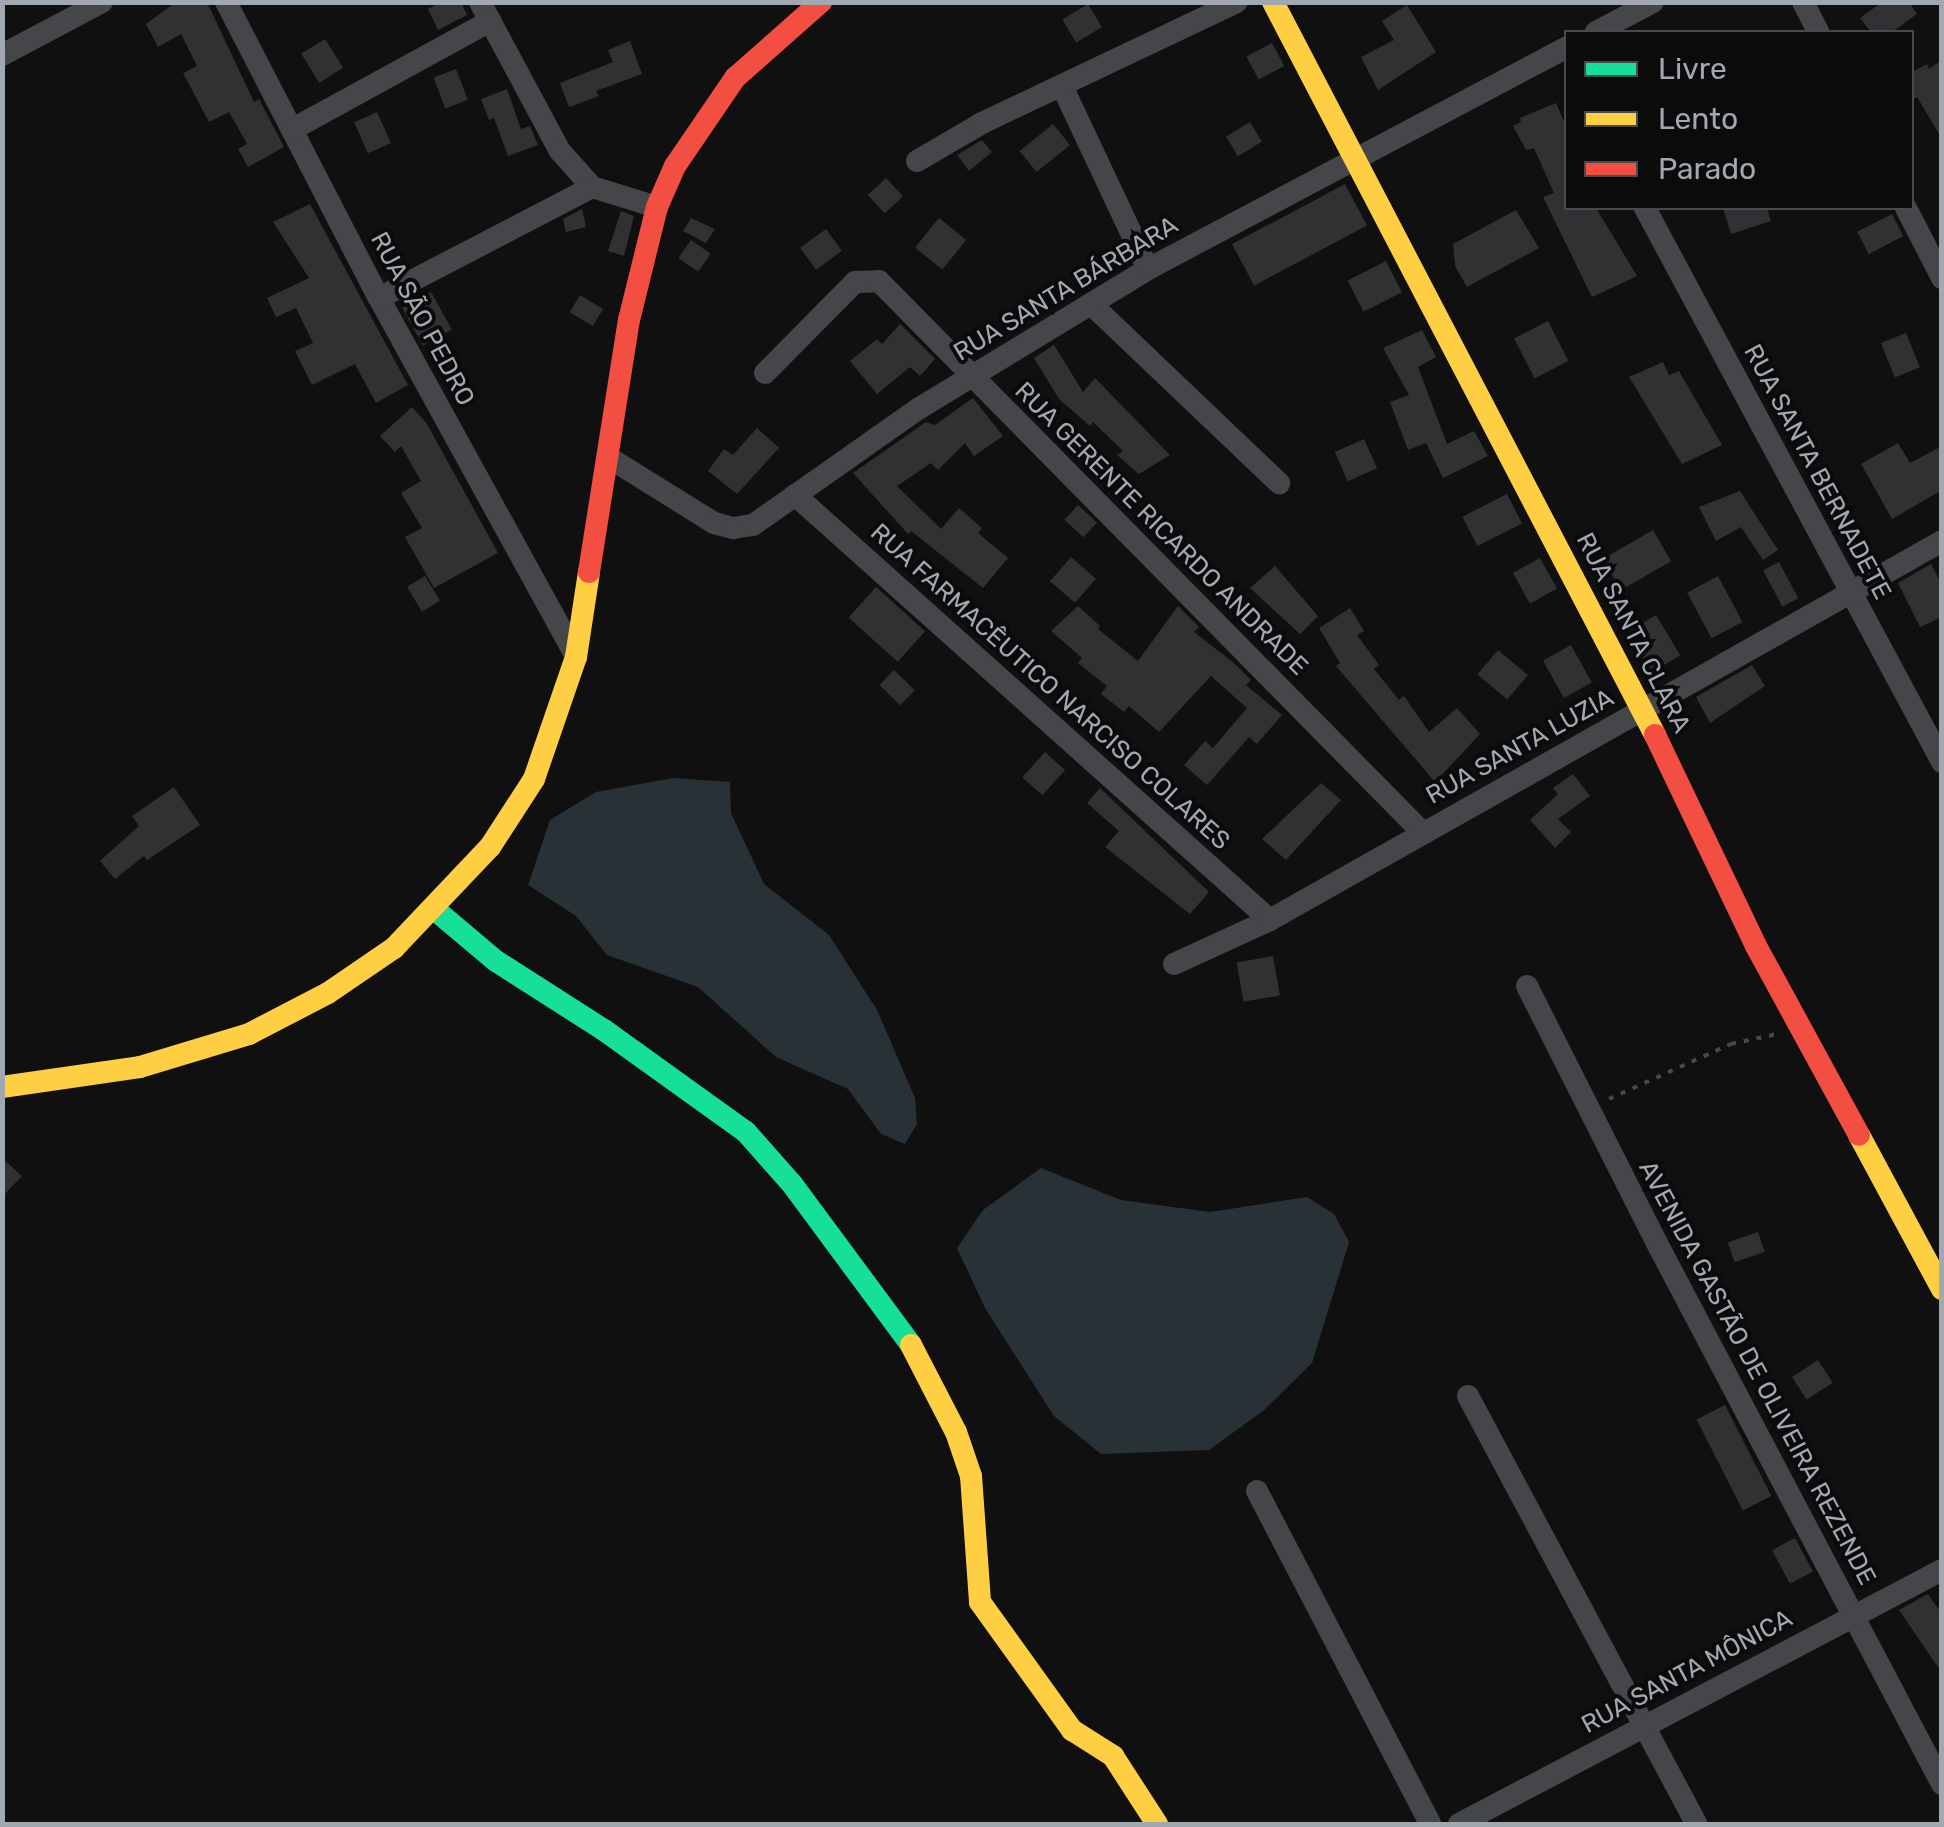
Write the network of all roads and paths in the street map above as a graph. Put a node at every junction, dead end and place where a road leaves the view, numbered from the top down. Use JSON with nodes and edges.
{"nodes":[{"id":1,"x":102,"y":2,"type":"edge"},
{"id":2,"x":226,"y":2,"type":"edge"},
{"id":3,"x":822,"y":2,"type":"edge"},
{"id":4,"x":1237,"y":2,"type":"edge"},
{"id":5,"x":1273,"y":2,"type":"edge"},
{"id":6,"x":1653,"y":2,"type":"edge"},
{"id":7,"x":1804,"y":2,"type":"edge"},
{"id":8,"x":485,"y":12,"type":"edge"},
{"id":9,"x":1600,"y":30,"type":"edge"},
{"id":10,"x":1817,"y":30,"type":"edge"},
{"id":11,"x":5,"y":48,"type":"edge"},
{"id":12,"x":1564,"y":53,"type":"edge"},
{"id":13,"x":1062,"y":86,"type":"junction"},
{"id":14,"x":293,"y":129,"type":"junction"},
{"id":15,"x":1358,"y":160,"type":"junction"},
{"id":16,"x":917,"y":162,"type":"dead end"},
{"id":17,"x":592,"y":187,"type":"junction"},
{"id":18,"x":657,"y":207,"type":"junction"},
{"id":19,"x":1646,"y":210,"type":"edge"},
{"id":20,"x":1907,"y":210,"type":"edge"},
{"id":21,"x":1148,"y":269,"type":"junction"},
{"id":22,"x":1942,"y":278,"type":"edge"},
{"id":23,"x":379,"y":298,"type":"junction"},
{"id":24,"x":1091,"y":304,"type":"junction"},
{"id":25,"x":765,"y":374,"type":"dead end"},
{"id":26,"x":971,"y":377,"type":"junction"},
{"id":27,"x":608,"y":457,"type":"junction"},
{"id":28,"x":1280,"y":484,"type":"dead end"},
{"id":29,"x":795,"y":496,"type":"junction"},
{"id":30,"x":1942,"y":541,"type":"edge"},
{"id":31,"x":1850,"y":593,"type":"junction"},
{"id":32,"x":576,"y":658,"type":"junction"},
{"id":33,"x":1643,"y":711,"type":"junction"},
{"id":34,"x":1942,"y":762,"type":"edge"},
{"id":35,"x":1422,"y":832,"type":"junction"},
{"id":36,"x":434,"y":908,"type":"junction"},
{"id":37,"x":1270,"y":920,"type":"junction"},
{"id":38,"x":1174,"y":964,"type":"dead end"},
{"id":39,"x":1528,"y":986,"type":"dead end"},
{"id":40,"x":1801,"y":1029,"type":"junction"},
{"id":41,"x":2,"y":1087,"type":"edge"},
{"id":42,"x":1589,"y":1109,"type":"junction"},
{"id":43,"x":1942,"y":1288,"type":"edge"},
{"id":44,"x":1468,"y":1396,"type":"dead end"},
{"id":45,"x":1257,"y":1491,"type":"dead end"},
{"id":46,"x":1942,"y":1570,"type":"edge"},
{"id":47,"x":1854,"y":1617,"type":"junction"},
{"id":48,"x":1644,"y":1725,"type":"junction"},
{"id":49,"x":1942,"y":1784,"type":"edge"},
{"id":50,"x":1157,"y":1824,"type":"edge"},
{"id":51,"x":1430,"y":1824,"type":"edge"},
{"id":52,"x":1459,"y":1824,"type":"edge"},
{"id":53,"x":1697,"y":1824,"type":"edge"}],
"edges":[{"from":1,"to":11,"type":"street"},
{"from":2,"to":14,"type":"street","name":"RUA SÃO PEDRO"},
{"from":3,"to":18,"type":"street"},
{"from":4,"to":13,"type":"street"},
{"from":5,"to":15,"type":"street","name":"RUA SANTA CLARA"},
{"from":6,"to":9,"type":"street"},
{"from":7,"to":10,"type":"street"},
{"from":8,"to":14,"type":"street"},
{"from":8,"to":17,"type":"street"},
{"from":12,"to":15,"type":"street","name":"RUA SANTA BÁRBARA"},
{"from":13,"to":16,"type":"street"},
{"from":13,"to":21,"type":"street"},
{"from":14,"to":23,"type":"street","name":"RUA SÃO PEDRO"},
{"from":15,"to":21,"type":"street","name":"RUA SANTA BÁRBARA"},
{"from":15,"to":33,"type":"street","name":"RUA SANTA CLARA"},
{"from":17,"to":18,"type":"street"},
{"from":17,"to":23,"type":"street"},
{"from":18,"to":27,"type":"street"},
{"from":19,"to":31,"type":"street","name":"RUA SANTA BERNADETE"},
{"from":20,"to":22,"type":"street"},
{"from":21,"to":24,"type":"street","name":"RUA SANTA BÁRBARA"},
{"from":23,"to":32,"type":"street","name":"RUA SÃO PEDRO"},
{"from":24,"to":26,"type":"street","name":"RUA SANTA BÁRBARA"},
{"from":24,"to":28,"type":"street"},
{"from":25,"to":26,"type":"street","name":"RUA GERENTE RICARDO ANDRADE"},
{"from":26,"to":29,"type":"street","name":"RUA SANTA BÁRBARA"},
{"from":26,"to":35,"type":"street","name":"RUA GERENTE RICARDO ANDRADE"},
{"from":27,"to":29,"type":"street","name":"RUA SANTA BÁRBARA"},
{"from":27,"to":32,"type":"street"},
{"from":29,"to":37,"type":"street","name":"RUA FARMACÊUTICO NARCISO COLARES"},
{"from":30,"to":31,"type":"street","name":"RUA SANTA LUZIA"},
{"from":31,"to":33,"type":"street","name":"RUA SANTA LUZIA"},
{"from":31,"to":34,"type":"street","name":"RUA SANTA BERNADETE"},
{"from":32,"to":36,"type":"street"},
{"from":33,"to":35,"type":"street","name":"RUA SANTA LUZIA"},
{"from":33,"to":40,"type":"street","name":"RUA SANTA CLARA"},
{"from":35,"to":37,"type":"street","name":"RUA SANTA LUZIA"},
{"from":36,"to":41,"type":"street"},
{"from":36,"to":50,"type":"street"},
{"from":37,"to":38,"type":"street","name":"RUA SANTA LUZIA"},
{"from":39,"to":42,"type":"street","name":"AVENIDA GASTÃO DE OLIVEIRA REZENDE"},
{"from":40,"to":42,"type":"path"},
{"from":40,"to":43,"type":"street","name":"RUA SANTA CLARA"},
{"from":42,"to":47,"type":"street","name":"AVENIDA GASTÃO DE OLIVEIRA REZENDE"},
{"from":44,"to":48,"type":"street"},
{"from":45,"to":51,"type":"street"},
{"from":46,"to":47,"type":"street","name":"RUA SANTA MÔNICA"},
{"from":47,"to":48,"type":"street","name":"RUA SANTA MÔNICA"},
{"from":47,"to":49,"type":"street","name":"AVENIDA GASTÃO DE OLIVEIRA REZENDE"},
{"from":48,"to":52,"type":"street","name":"RUA SANTA MÔNICA"},
{"from":48,"to":53,"type":"street"}]}
